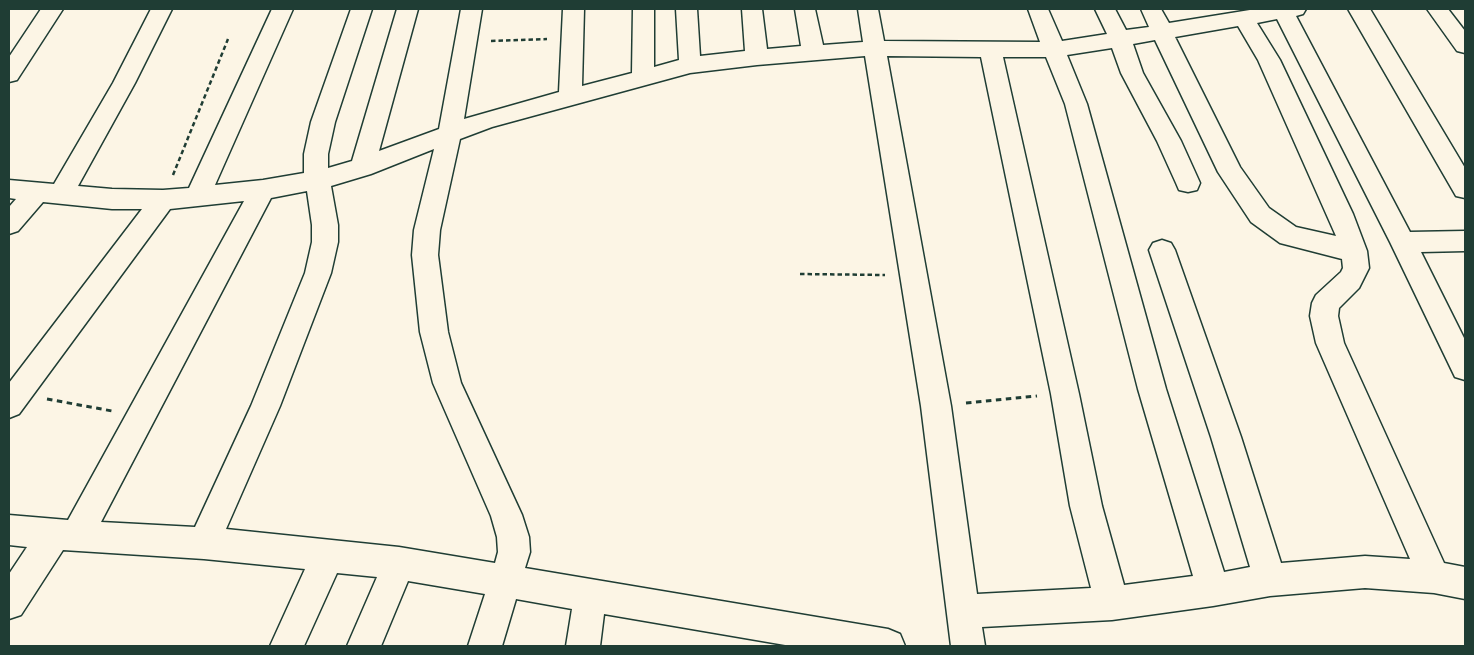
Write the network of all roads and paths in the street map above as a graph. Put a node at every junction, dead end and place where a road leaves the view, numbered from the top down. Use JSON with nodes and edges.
{"nodes":[{"id":1,"x":52,"y":9,"type":"edge"},
{"id":2,"x":161,"y":9,"type":"edge"},
{"id":3,"x":282,"y":9,"type":"edge"},
{"id":4,"x":361,"y":9,"type":"edge"},
{"id":5,"x":406,"y":9,"type":"edge"},
{"id":6,"x":471,"y":9,"type":"edge"},
{"id":7,"x":573,"y":9,"type":"edge"},
{"id":8,"x":642,"y":9,"type":"edge"},
{"id":9,"x":686,"y":9,"type":"edge"},
{"id":10,"x":752,"y":9,"type":"edge"},
{"id":11,"x":804,"y":9,"type":"edge"},
{"id":12,"x":868,"y":9,"type":"edge"},
{"id":13,"x":1038,"y":9,"type":"edge"},
{"id":14,"x":1105,"y":9,"type":"edge"},
{"id":15,"x":1151,"y":9,"type":"edge"},
{"id":16,"x":1359,"y":9,"type":"edge"},
{"id":17,"x":1437,"y":9,"type":"edge"},
{"id":18,"x":1287,"y":10,"type":"edge"},
{"id":19,"x":1231,"y":16,"type":"edge"},
{"id":20,"x":1164,"y":32,"type":"junction"},
{"id":21,"x":570,"y":38,"type":"junction"},
{"id":22,"x":228,"y":39,"type":"dead end"},
{"id":23,"x":1120,"y":39,"type":"junction"},
{"id":24,"x":467,"y":42,"type":"junction"},
{"id":25,"x":1465,"y":46,"type":"edge"},
{"id":26,"x":876,"y":48,"type":"junction"},
{"id":27,"x":990,"y":48,"type":"junction"},
{"id":28,"x":1054,"y":50,"type":"junction"},
{"id":29,"x":813,"y":52,"type":"junction"},
{"id":30,"x":757,"y":57,"type":"junction"},
{"id":31,"x":690,"y":65,"type":"junction"},
{"id":32,"x":9,"y":74,"type":"edge"},
{"id":33,"x":642,"y":77,"type":"junction"},
{"id":34,"x":570,"y":97,"type":"junction"},
{"id":35,"x":450,"y":132,"type":"junction"},
{"id":36,"x":362,"y":168,"type":"junction"},
{"id":37,"x":317,"y":181,"type":"junction"},
{"id":38,"x":1188,"y":183,"type":"dead end"},
{"id":39,"x":9,"y":189,"type":"edge"},
{"id":40,"x":1465,"y":189,"type":"edge"},
{"id":41,"x":263,"y":190,"type":"junction"},
{"id":42,"x":36,"y":193,"type":"junction"},
{"id":43,"x":60,"y":195,"type":"junction"},
{"id":44,"x":197,"y":198,"type":"junction"},
{"id":45,"x":163,"y":200,"type":"junction"},
{"id":46,"x":9,"y":224,"type":"edge"},
{"id":47,"x":1465,"y":241,"type":"edge"},
{"id":48,"x":1403,"y":242,"type":"junction"},
{"id":49,"x":1162,"y":250,"type":"dead end"},
{"id":50,"x":1354,"y":251,"type":"junction"},
{"id":51,"x":800,"y":274,"type":"dead end"},
{"id":52,"x":913,"y":275,"type":"junction"},
{"id":53,"x":1465,"y":368,"type":"edge"},
{"id":54,"x":1065,"y":394,"type":"junction"},
{"id":55,"x":13,"y":399,"type":"edge"},
{"id":56,"x":936,"y":406,"type":"junction"},
{"id":57,"x":142,"y":416,"type":"junction"},
{"id":58,"x":9,"y":530,"type":"edge"},
{"id":59,"x":66,"y":535,"type":"junction"},
{"id":60,"x":204,"y":543,"type":"junction"},
{"id":61,"x":328,"y":556,"type":"junction"},
{"id":62,"x":399,"y":563,"type":"junction"},
{"id":63,"x":1434,"y":577,"type":"junction"},
{"id":64,"x":1270,"y":580,"type":"junction"},
{"id":65,"x":505,"y":582,"type":"junction"},
{"id":66,"x":1465,"y":583,"type":"edge"},
{"id":67,"x":1213,"y":590,"type":"junction"},
{"id":68,"x":590,"y":595,"type":"junction"},
{"id":69,"x":9,"y":603,"type":"edge"},
{"id":70,"x":1112,"y":603,"type":"junction"},
{"id":71,"x":963,"y":611,"type":"junction"},
{"id":72,"x":287,"y":646,"type":"edge"},
{"id":73,"x":364,"y":646,"type":"edge"},
{"id":74,"x":485,"y":646,"type":"edge"},
{"id":75,"x":583,"y":646,"type":"edge"},
{"id":76,"x":888,"y":646,"type":"edge"},
{"id":77,"x":968,"y":646,"type":"edge"}],
"edges":[{"from":1,"to":32,"type":"street"},
{"from":2,"to":43,"type":"street"},
{"from":3,"to":44,"type":"street"},
{"from":4,"to":37,"type":"street"},
{"from":5,"to":36,"type":"street"},
{"from":6,"to":24,"type":"street"},
{"from":7,"to":21,"type":"street"},
{"from":8,"to":33,"type":"street"},
{"from":9,"to":31,"type":"street"},
{"from":10,"to":30,"type":"street"},
{"from":11,"to":29,"type":"street"},
{"from":12,"to":26,"type":"street"},
{"from":13,"to":28,"type":"street"},
{"from":14,"to":23,"type":"street"},
{"from":15,"to":20,"type":"street"},
{"from":16,"to":40,"type":"street"},
{"from":17,"to":25,"type":"street"},
{"from":18,"to":19,"type":"street"},
{"from":18,"to":48,"type":"street"},
{"from":19,"to":20,"type":"street"},
{"from":19,"to":50,"type":"street"},
{"from":20,"to":23,"type":"street"},
{"from":20,"to":50,"type":"street"},
{"from":21,"to":24,"type":"path"},
{"from":21,"to":34,"type":"street"},
{"from":22,"to":45,"type":"path"},
{"from":23,"to":28,"type":"street"},
{"from":23,"to":38,"type":"street"},
{"from":24,"to":35,"type":"street"},
{"from":26,"to":27,"type":"street"},
{"from":26,"to":29,"type":"street"},
{"from":26,"to":52,"type":"street"},
{"from":27,"to":28,"type":"street"},
{"from":27,"to":54,"type":"street"},
{"from":28,"to":67,"type":"street"},
{"from":29,"to":30,"type":"street"},
{"from":30,"to":31,"type":"street"},
{"from":31,"to":33,"type":"street"},
{"from":33,"to":34,"type":"street"},
{"from":34,"to":35,"type":"street"},
{"from":35,"to":36,"type":"street"},
{"from":35,"to":65,"type":"street"},
{"from":36,"to":37,"type":"street"},
{"from":37,"to":41,"type":"street"},
{"from":37,"to":60,"type":"street"},
{"from":39,"to":42,"type":"street"},
{"from":41,"to":44,"type":"street"},
{"from":41,"to":57,"type":"street"},
{"from":42,"to":43,"type":"street"},
{"from":42,"to":46,"type":"street"},
{"from":43,"to":45,"type":"street"},
{"from":44,"to":45,"type":"street"},
{"from":45,"to":55,"type":"street"},
{"from":47,"to":48,"type":"street"},
{"from":48,"to":53,"type":"street"},
{"from":49,"to":64,"type":"street"},
{"from":50,"to":63,"type":"street"},
{"from":51,"to":52,"type":"path"},
{"from":52,"to":56,"type":"street"},
{"from":54,"to":56,"type":"path"},
{"from":54,"to":70,"type":"street"},
{"from":55,"to":57,"type":"path"},
{"from":56,"to":71,"type":"street"},
{"from":57,"to":59,"type":"street"},
{"from":58,"to":59,"type":"street"},
{"from":59,"to":60,"type":"street"},
{"from":59,"to":69,"type":"street"},
{"from":60,"to":61,"type":"street"},
{"from":61,"to":62,"type":"street"},
{"from":61,"to":72,"type":"street"},
{"from":62,"to":65,"type":"street"},
{"from":62,"to":73,"type":"street"},
{"from":63,"to":64,"type":"street"},
{"from":63,"to":66,"type":"street"},
{"from":64,"to":67,"type":"street"},
{"from":65,"to":68,"type":"street"},
{"from":65,"to":74,"type":"street"},
{"from":67,"to":70,"type":"street"},
{"from":68,"to":75,"type":"street"},
{"from":68,"to":76,"type":"street"},
{"from":70,"to":71,"type":"street"},
{"from":71,"to":77,"type":"street"}]}
